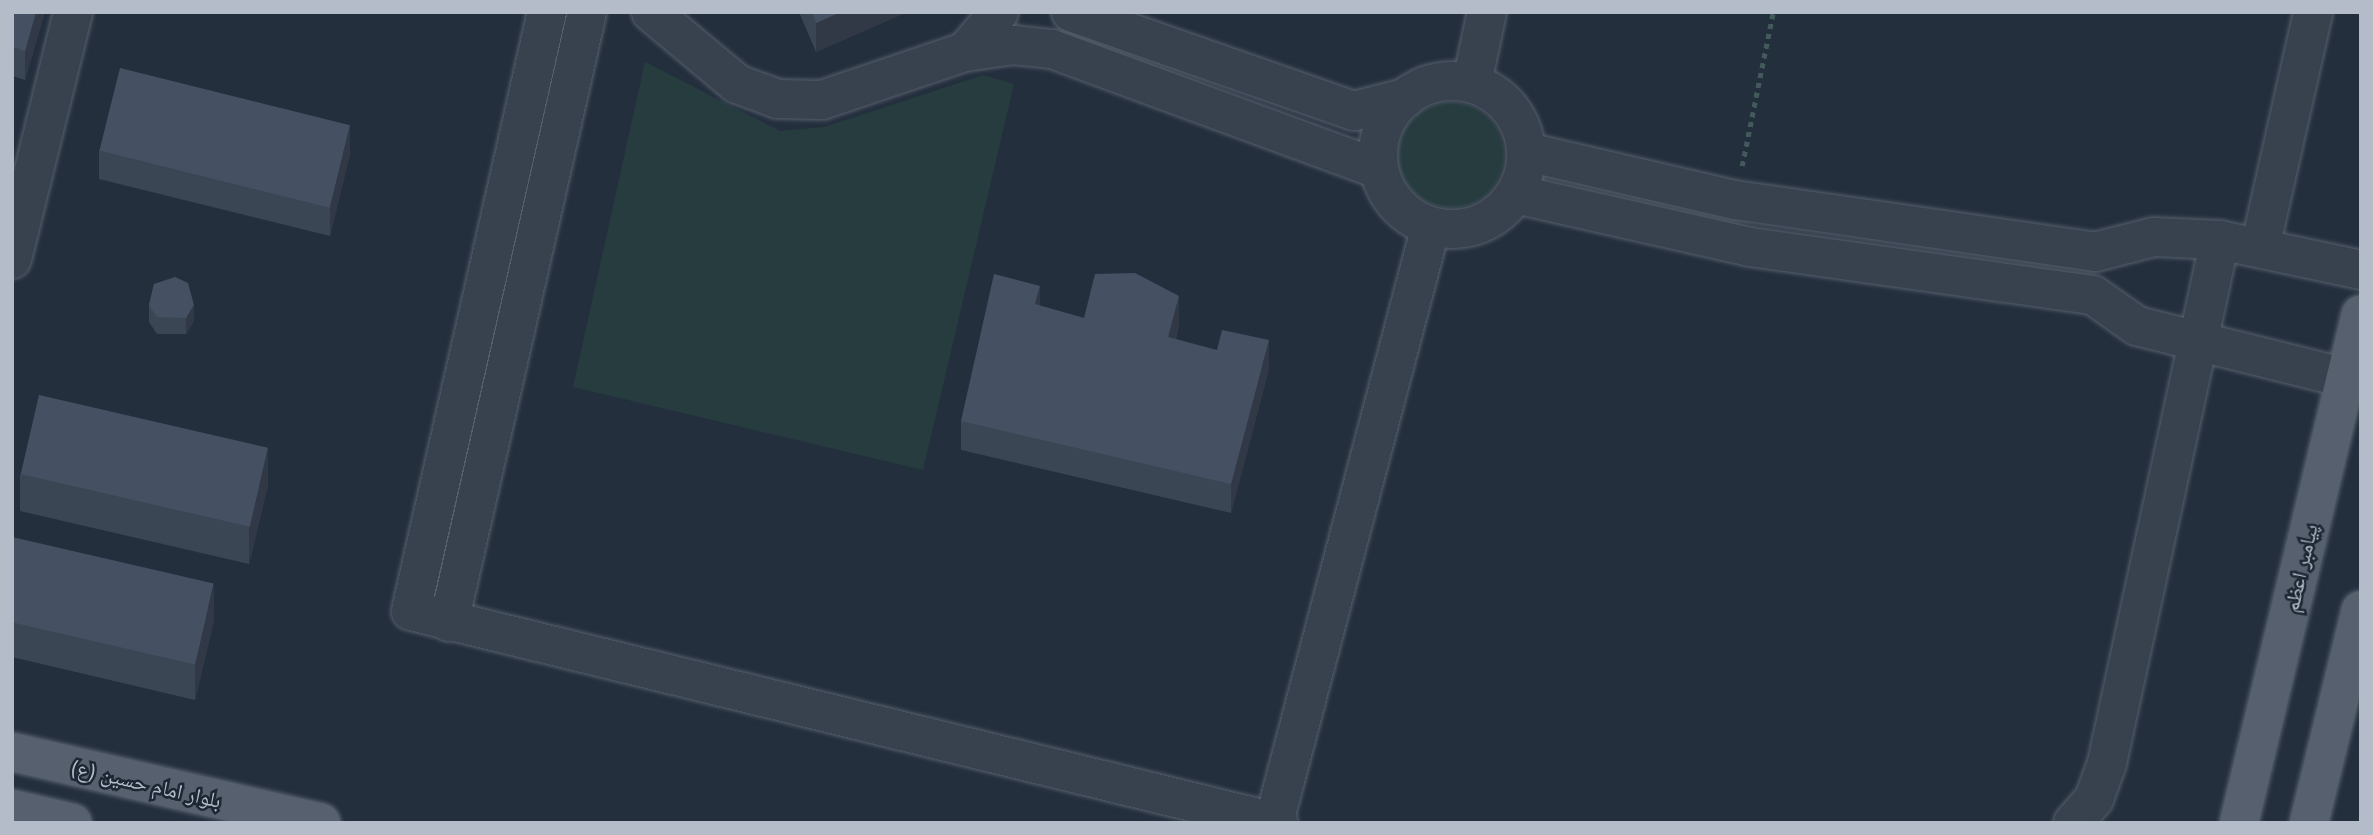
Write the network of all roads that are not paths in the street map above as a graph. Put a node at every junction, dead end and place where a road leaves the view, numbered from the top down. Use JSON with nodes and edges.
{"nodes":[{"id":1,"x":73,"y":12,"type":"edge"},
{"id":2,"x":547,"y":12,"type":"edge"},
{"id":3,"x":587,"y":12,"type":"edge"},
{"id":4,"x":651,"y":12,"type":"edge"},
{"id":5,"x":999,"y":12,"type":"edge"},
{"id":6,"x":1071,"y":12,"type":"edge"},
{"id":7,"x":1487,"y":12,"type":"edge"},
{"id":8,"x":2313,"y":12,"type":"edge"},
{"id":9,"x":964,"y":52,"type":"junction"},
{"id":10,"x":1472,"y":83,"type":"junction"},
{"id":11,"x":1405,"y":98,"type":"junction"},
{"id":12,"x":1527,"y":152,"type":"junction"},
{"id":13,"x":1379,"y":169,"type":"junction"},
{"id":14,"x":1515,"y":194,"type":"junction"},
{"id":15,"x":1431,"y":226,"type":"junction"},
{"id":16,"x":2220,"y":240,"type":"junction"},
{"id":17,"x":2260,"y":248,"type":"junction"},
{"id":18,"x":12,"y":259,"type":"edge"},
{"id":19,"x":2361,"y":270,"type":"edge"},
{"id":20,"x":2361,"y":314,"type":"edge"},
{"id":21,"x":2196,"y":340,"type":"junction"},
{"id":22,"x":472,"y":354,"type":"junction"},
{"id":23,"x":509,"y":363,"type":"junction"},
{"id":24,"x":2345,"y":378,"type":"junction"},
{"id":25,"x":2361,"y":610,"type":"edge"},
{"id":26,"x":449,"y":622,"type":"junction"},
{"id":27,"x":12,"y":752,"type":"edge"},
{"id":28,"x":12,"y":809,"type":"edge"},
{"id":29,"x":1276,"y":822,"type":"edge"},
{"id":30,"x":72,"y":823,"type":"edge"},
{"id":31,"x":321,"y":823,"type":"edge"},
{"id":32,"x":2073,"y":823,"type":"edge"},
{"id":33,"x":2239,"y":823,"type":"edge"},
{"id":34,"x":2309,"y":823,"type":"edge"}],
"edges":[{"from":1,"to":18,"type":"street"},
{"from":2,"to":22,"type":"street"},
{"from":3,"to":23,"type":"street"},
{"from":4,"to":9,"type":"street"},
{"from":5,"to":9,"type":"street"},
{"from":6,"to":11,"type":"street"},
{"from":7,"to":10,"type":"street"},
{"from":8,"to":17,"type":"street"},
{"from":9,"to":13,"type":"street"},
{"from":10,"to":11,"type":"street"},
{"from":10,"to":12,"type":"street"},
{"from":11,"to":13,"type":"street"},
{"from":12,"to":14,"type":"street"},
{"from":12,"to":16,"type":"street"},
{"from":13,"to":15,"type":"street"},
{"from":14,"to":15,"type":"street"},
{"from":14,"to":21,"type":"street"},
{"from":15,"to":29,"type":"street"},
{"from":16,"to":17,"type":"street"},
{"from":16,"to":21,"type":"street"},
{"from":17,"to":19,"type":"street"},
{"from":20,"to":24,"type":"main road","name":"پیامبر اعظم"},
{"from":21,"to":24,"type":"street"},
{"from":21,"to":32,"type":"street"},
{"from":22,"to":23,"type":"street"},
{"from":22,"to":26,"type":"street"},
{"from":23,"to":26,"type":"street"},
{"from":24,"to":33,"type":"main road","name":"پیامبر اعظم"},
{"from":25,"to":34,"type":"main road"},
{"from":26,"to":29,"type":"street"},
{"from":27,"to":31,"type":"main road","name":"بلوار امام حسین (ع)"},
{"from":28,"to":30,"type":"main road"}]}
